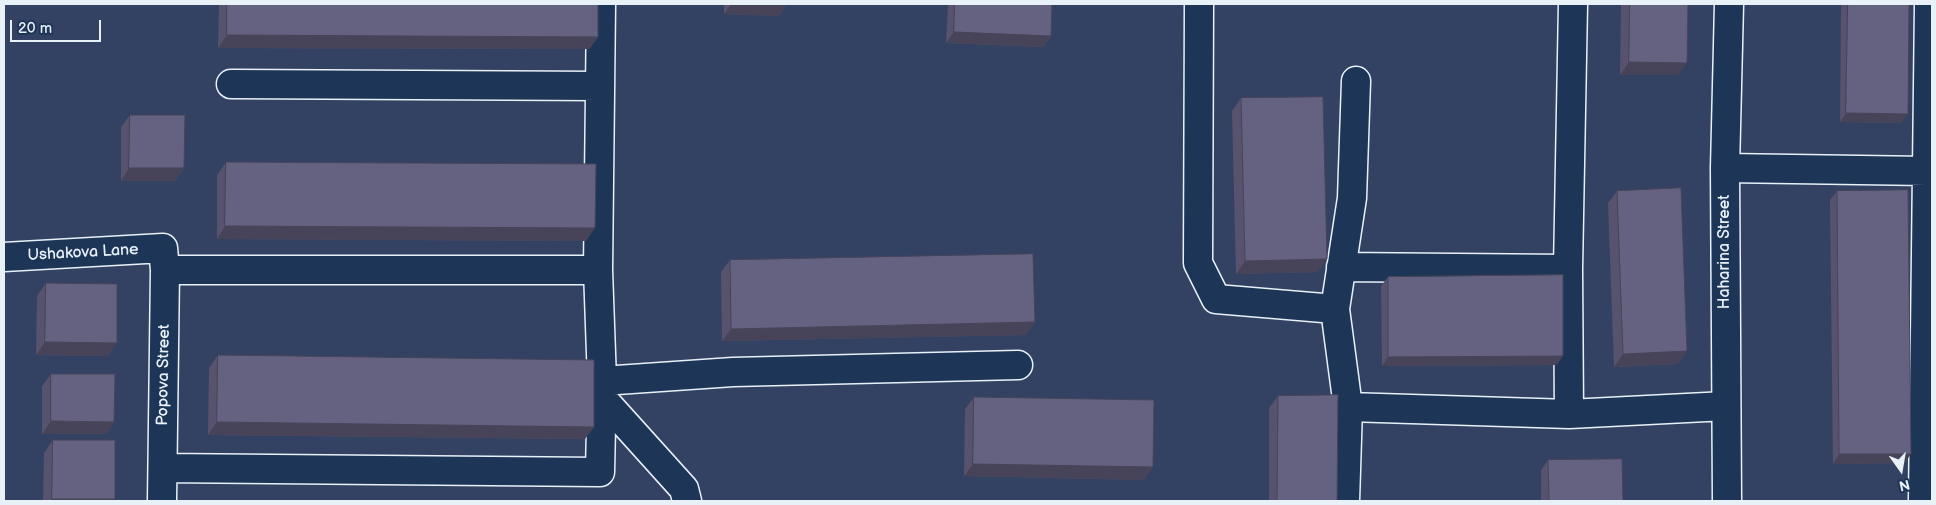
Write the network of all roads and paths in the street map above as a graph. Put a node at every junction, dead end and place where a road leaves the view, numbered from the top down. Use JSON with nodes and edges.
{"nodes":[{"id":1,"x":600,"y":4,"type":"edge"},
{"id":2,"x":1199,"y":4,"type":"edge"},
{"id":3,"x":1573,"y":4,"type":"edge"},
{"id":4,"x":1729,"y":4,"type":"edge"},
{"id":5,"x":1929,"y":4,"type":"edge"},
{"id":6,"x":1356,"y":81,"type":"dead end"},
{"id":7,"x":231,"y":84,"type":"dead end"},
{"id":8,"x":600,"y":86,"type":"junction"},
{"id":9,"x":1725,"y":168,"type":"junction"},
{"id":10,"x":1927,"y":172,"type":"junction"},
{"id":11,"x":4,"y":258,"type":"edge"},
{"id":12,"x":164,"y":259,"type":"junction"},
{"id":13,"x":1341,"y":267,"type":"junction"},
{"id":14,"x":1568,"y":269,"type":"junction"},
{"id":15,"x":598,"y":270,"type":"junction"},
{"id":16,"x":1335,"y":309,"type":"junction"},
{"id":17,"x":1018,"y":365,"type":"dead end"},
{"id":18,"x":602,"y":390,"type":"junction"},
{"id":19,"x":1726,"y":406,"type":"junction"},
{"id":20,"x":1348,"y":407,"type":"junction"},
{"id":21,"x":1569,"y":414,"type":"junction"},
{"id":22,"x":162,"y":468,"type":"junction"},
{"id":23,"x":162,"y":501,"type":"edge"},
{"id":24,"x":687,"y":501,"type":"edge"},
{"id":25,"x":1345,"y":501,"type":"edge"},
{"id":26,"x":1727,"y":501,"type":"edge"},
{"id":27,"x":1923,"y":501,"type":"edge"}],
"edges":[{"from":1,"to":8,"type":"street"},
{"from":2,"to":16,"type":"street"},
{"from":3,"to":14,"type":"street"},
{"from":4,"to":9,"type":"street","name":"Haharina Street"},
{"from":5,"to":10,"type":"street"},
{"from":6,"to":13,"type":"street"},
{"from":7,"to":8,"type":"street"},
{"from":8,"to":15,"type":"street"},
{"from":9,"to":10,"type":"street"},
{"from":9,"to":19,"type":"street","name":"Haharina Street"},
{"from":10,"to":27,"type":"street"},
{"from":11,"to":12,"type":"street","name":"Ushakova Lane"},
{"from":12,"to":15,"type":"street","name":"Ushakova Lane"},
{"from":12,"to":22,"type":"street","name":"Popova Street"},
{"from":13,"to":14,"type":"street"},
{"from":13,"to":16,"type":"street"},
{"from":14,"to":21,"type":"street"},
{"from":15,"to":18,"type":"street"},
{"from":16,"to":20,"type":"street"},
{"from":17,"to":18,"type":"street"},
{"from":18,"to":22,"type":"street"},
{"from":18,"to":24,"type":"street"},
{"from":19,"to":21,"type":"street"},
{"from":19,"to":26,"type":"street","name":"Haharina Street"},
{"from":20,"to":21,"type":"street"},
{"from":20,"to":25,"type":"street"},
{"from":22,"to":23,"type":"street","name":"Popova Street"}]}
